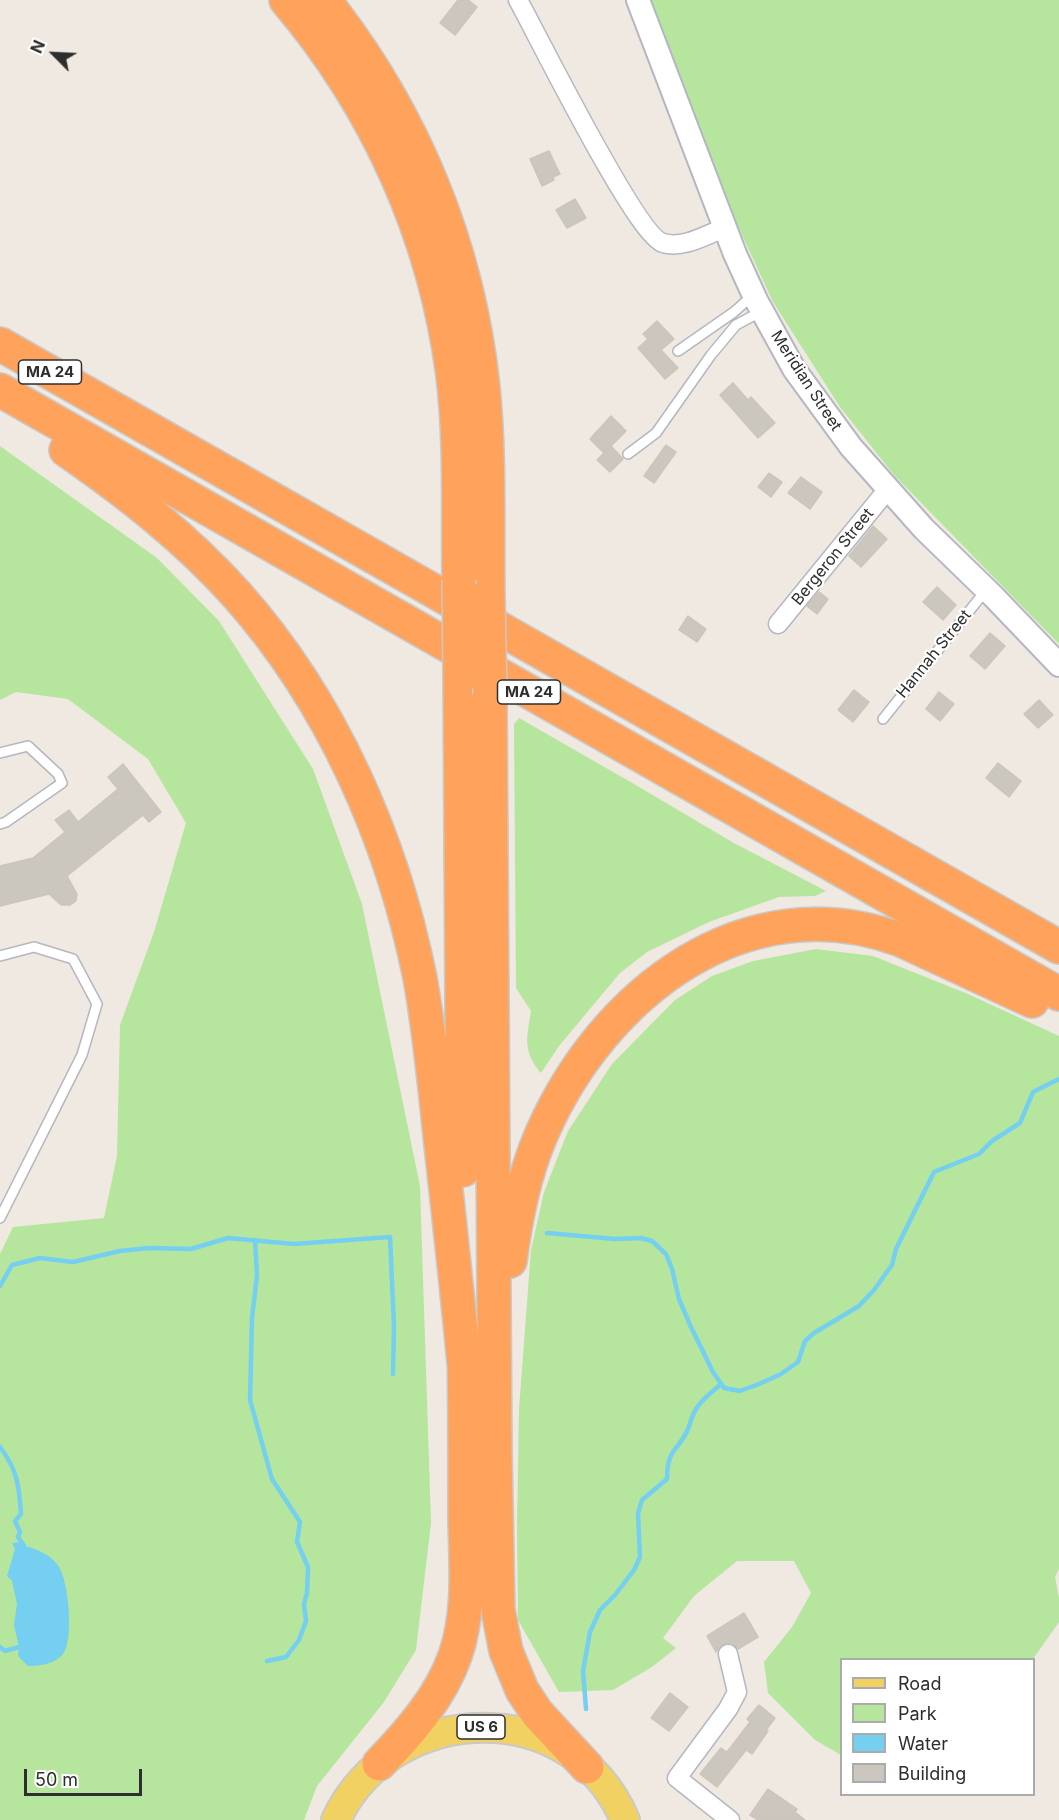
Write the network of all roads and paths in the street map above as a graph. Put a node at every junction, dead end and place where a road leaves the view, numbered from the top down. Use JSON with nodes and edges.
{"nodes":[{"id":1,"x":286,"y":0,"type":"edge"},
{"id":2,"x":324,"y":0,"type":"edge"},
{"id":3,"x":518,"y":0,"type":"edge"},
{"id":4,"x":638,"y":0,"type":"edge"},
{"id":5,"x":724,"y":228,"type":"junction"},
{"id":6,"x":758,"y":303,"type":"junction"},
{"id":7,"x":0,"y":334,"type":"edge"},
{"id":8,"x":0,"y":344,"type":"edge"},
{"id":9,"x":678,"y":351,"type":"dead end"},
{"id":10,"x":0,"y":390,"type":"edge"},
{"id":11,"x":100,"y":401,"type":"junction"},
{"id":12,"x":0,"y":405,"type":"edge"},
{"id":13,"x":628,"y":454,"type":"dead end"},
{"id":14,"x":888,"y":489,"type":"junction"},
{"id":15,"x":986,"y":590,"type":"junction"},
{"id":16,"x":778,"y":624,"type":"dead end"},
{"id":17,"x":1059,"y":665,"type":"edge"},
{"id":18,"x":883,"y":718,"type":"dead end"},
{"id":19,"x":0,"y":753,"type":"edge"},
{"id":20,"x":0,"y":824,"type":"edge"},
{"id":21,"x":1059,"y":947,"type":"edge"},
{"id":22,"x":0,"y":956,"type":"edge"},
{"id":23,"x":1059,"y":993,"type":"edge"},
{"id":24,"x":1059,"y":1013,"type":"edge"},
{"id":25,"x":0,"y":1218,"type":"edge"},
{"id":26,"x":464,"y":1363,"type":"junction"},
{"id":27,"x":495,"y":1451,"type":"junction"},
{"id":28,"x":728,"y":1654,"type":"dead end"},
{"id":29,"x":379,"y":1764,"type":"junction"},
{"id":30,"x":587,"y":1767,"type":"junction"},
{"id":31,"x":336,"y":1820,"type":"edge"},
{"id":32,"x":625,"y":1820,"type":"edge"},
{"id":33,"x":730,"y":1820,"type":"edge"}],
"edges":[{"from":1,"to":26,"type":"highway","bridge":true},
{"from":2,"to":27,"type":"highway","bridge":true},
{"from":3,"to":5,"type":"street"},
{"from":4,"to":5,"type":"street","name":"Meridian Street"},
{"from":5,"to":6,"type":"street","name":"Meridian Street"},
{"from":6,"to":9,"type":"lane"},
{"from":6,"to":13,"type":"lane"},
{"from":6,"to":14,"type":"street","name":"Meridian Street"},
{"from":7,"to":11,"type":"highway"},
{"from":8,"to":11,"type":"highway","number":"MA 24"},
{"from":10,"to":23,"type":"highway","number":"MA 24"},
{"from":11,"to":21,"type":"highway","number":"MA 24"},
{"from":12,"to":26,"type":"highway"},
{"from":14,"to":15,"type":"street","name":"Meridian Street"},
{"from":14,"to":16,"type":"street","name":"Bergeron Street"},
{"from":15,"to":17,"type":"street","name":"Meridian Street"},
{"from":15,"to":18,"type":"lane","name":"Hannah Street"},
{"from":19,"to":20,"type":"lane"},
{"from":22,"to":25,"type":"lane"},
{"from":24,"to":27,"type":"highway"},
{"from":26,"to":29,"type":"highway"},
{"from":27,"to":30,"type":"highway"},
{"from":28,"to":33,"type":"street"},
{"from":29,"to":30,"type":"main road","number":"US 6"},
{"from":29,"to":31,"type":"main road","number":"US 6"},
{"from":30,"to":32,"type":"main road","number":"US 6"}]}
